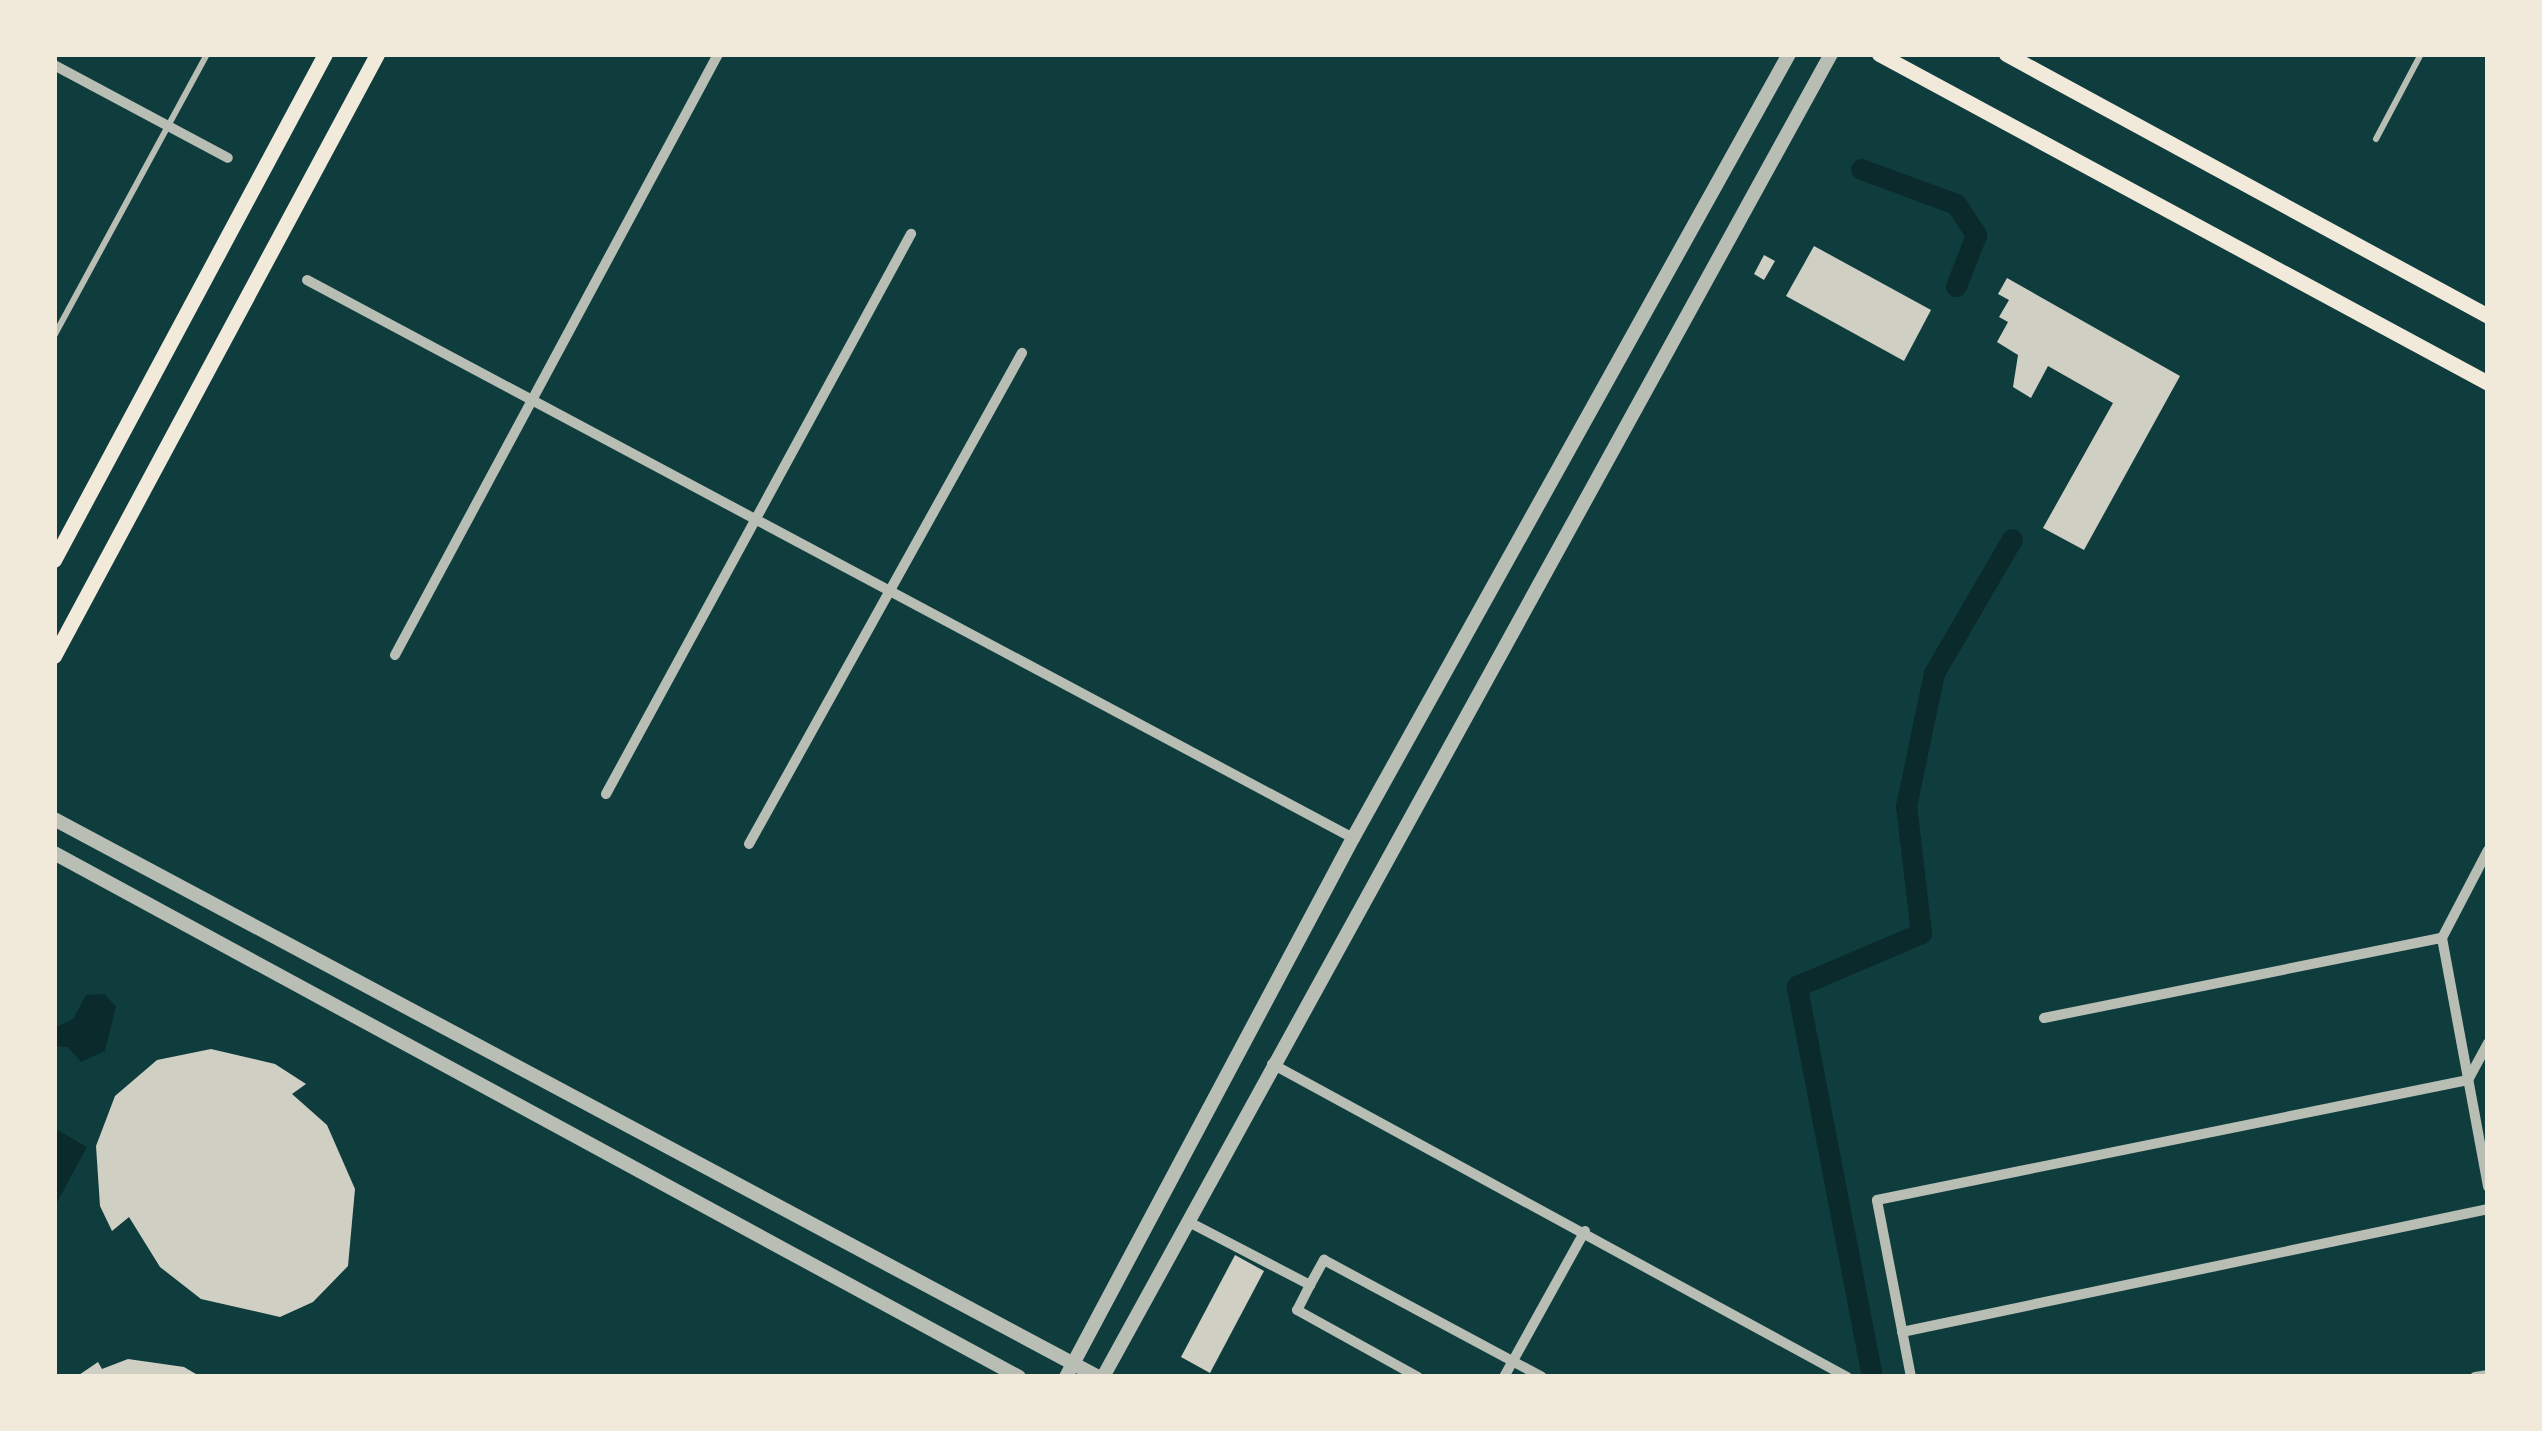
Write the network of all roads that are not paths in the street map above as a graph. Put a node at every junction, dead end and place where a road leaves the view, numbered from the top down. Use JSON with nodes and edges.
{"nodes":[{"id":1,"x":207,"y":54,"type":"edge"},
{"id":2,"x":325,"y":54,"type":"edge"},
{"id":3,"x":377,"y":54,"type":"edge"},
{"id":4,"x":718,"y":54,"type":"edge"},
{"id":5,"x":1789,"y":54,"type":"edge"},
{"id":6,"x":1831,"y":54,"type":"edge"},
{"id":7,"x":1879,"y":54,"type":"edge"},
{"id":8,"x":2006,"y":54,"type":"edge"},
{"id":9,"x":2421,"y":54,"type":"edge"},
{"id":10,"x":54,"y":65,"type":"edge"},
{"id":11,"x":168,"y":126,"type":"junction"},
{"id":12,"x":2376,"y":139,"type":"dead end"},
{"id":13,"x":228,"y":158,"type":"dead end"},
{"id":14,"x":911,"y":234,"type":"dead end"},
{"id":15,"x":307,"y":280,"type":"dead end"},
{"id":16,"x":2488,"y":316,"type":"edge"},
{"id":17,"x":54,"y":335,"type":"edge"},
{"id":18,"x":1022,"y":353,"type":"dead end"},
{"id":19,"x":2488,"y":383,"type":"edge"},
{"id":20,"x":532,"y":400,"type":"junction"},
{"id":21,"x":756,"y":519,"type":"junction"},
{"id":22,"x":54,"y":560,"type":"edge"},
{"id":23,"x":890,"y":591,"type":"junction"},
{"id":24,"x":54,"y":656,"type":"edge"},
{"id":25,"x":395,"y":656,"type":"dead end"},
{"id":26,"x":606,"y":794,"type":"dead end"},
{"id":27,"x":54,"y":819,"type":"edge"},
{"id":28,"x":1353,"y":838,"type":"junction"},
{"id":29,"x":749,"y":844,"type":"dead end"},
{"id":30,"x":2488,"y":850,"type":"edge"},
{"id":31,"x":54,"y":853,"type":"edge"},
{"id":32,"x":2442,"y":938,"type":"junction"},
{"id":33,"x":2044,"y":1018,"type":"dead end"},
{"id":34,"x":2488,"y":1042,"type":"edge"},
{"id":35,"x":1271,"y":1063,"type":"junction"},
{"id":36,"x":2468,"y":1080,"type":"junction"},
{"id":37,"x":2487,"y":1179,"type":"edge"},
{"id":38,"x":2488,"y":1209,"type":"edge"},
{"id":39,"x":1187,"y":1221,"type":"junction"},
{"id":40,"x":1585,"y":1231,"type":"junction"},
{"id":41,"x":1310,"y":1285,"type":"junction"},
{"id":42,"x":1902,"y":1333,"type":"junction"},
{"id":43,"x":1513,"y":1361,"type":"junction"},
{"id":44,"x":1070,"y":1370,"type":"edge"},
{"id":45,"x":2488,"y":1375,"type":"edge"},
{"id":46,"x":1019,"y":1377,"type":"edge"},
{"id":47,"x":1101,"y":1377,"type":"edge"},
{"id":48,"x":1418,"y":1377,"type":"edge"},
{"id":49,"x":1504,"y":1377,"type":"edge"},
{"id":50,"x":1542,"y":1377,"type":"edge"},
{"id":51,"x":1847,"y":1377,"type":"edge"},
{"id":52,"x":1911,"y":1377,"type":"edge"},
{"id":53,"x":2475,"y":1377,"type":"edge"}],
"edges":[{"from":1,"to":11,"type":"lane"},
{"from":2,"to":22,"type":"main road"},
{"from":3,"to":24,"type":"main road"},
{"from":4,"to":20,"type":"street"},
{"from":5,"to":28,"type":"street"},
{"from":6,"to":35,"type":"street"},
{"from":7,"to":19,"type":"main road"},
{"from":8,"to":16,"type":"main road"},
{"from":9,"to":12,"type":"lane"},
{"from":10,"to":11,"type":"street"},
{"from":11,"to":13,"type":"street"},
{"from":11,"to":17,"type":"lane"},
{"from":14,"to":21,"type":"street"},
{"from":15,"to":20,"type":"street"},
{"from":18,"to":23,"type":"street"},
{"from":20,"to":21,"type":"street"},
{"from":20,"to":25,"type":"street"},
{"from":21,"to":23,"type":"street"},
{"from":21,"to":26,"type":"street"},
{"from":23,"to":28,"type":"street"},
{"from":23,"to":29,"type":"street"},
{"from":27,"to":44,"type":"street"},
{"from":28,"to":44,"type":"street"},
{"from":30,"to":32,"type":"street"},
{"from":31,"to":46,"type":"street"},
{"from":32,"to":33,"type":"street"},
{"from":32,"to":36,"type":"street"},
{"from":34,"to":36,"type":"street"},
{"from":35,"to":39,"type":"street"},
{"from":35,"to":40,"type":"street"},
{"from":36,"to":37,"type":"street"},
{"from":36,"to":42,"type":"street"},
{"from":38,"to":42,"type":"street"},
{"from":39,"to":41,"type":"street"},
{"from":39,"to":47,"type":"street"},
{"from":40,"to":43,"type":"street"},
{"from":40,"to":51,"type":"street"},
{"from":41,"to":43,"type":"street"},
{"from":41,"to":48,"type":"street"},
{"from":42,"to":52,"type":"street"},
{"from":43,"to":49,"type":"street"},
{"from":43,"to":50,"type":"street"},
{"from":44,"to":47,"type":"street"},
{"from":45,"to":53,"type":"street"}]}
